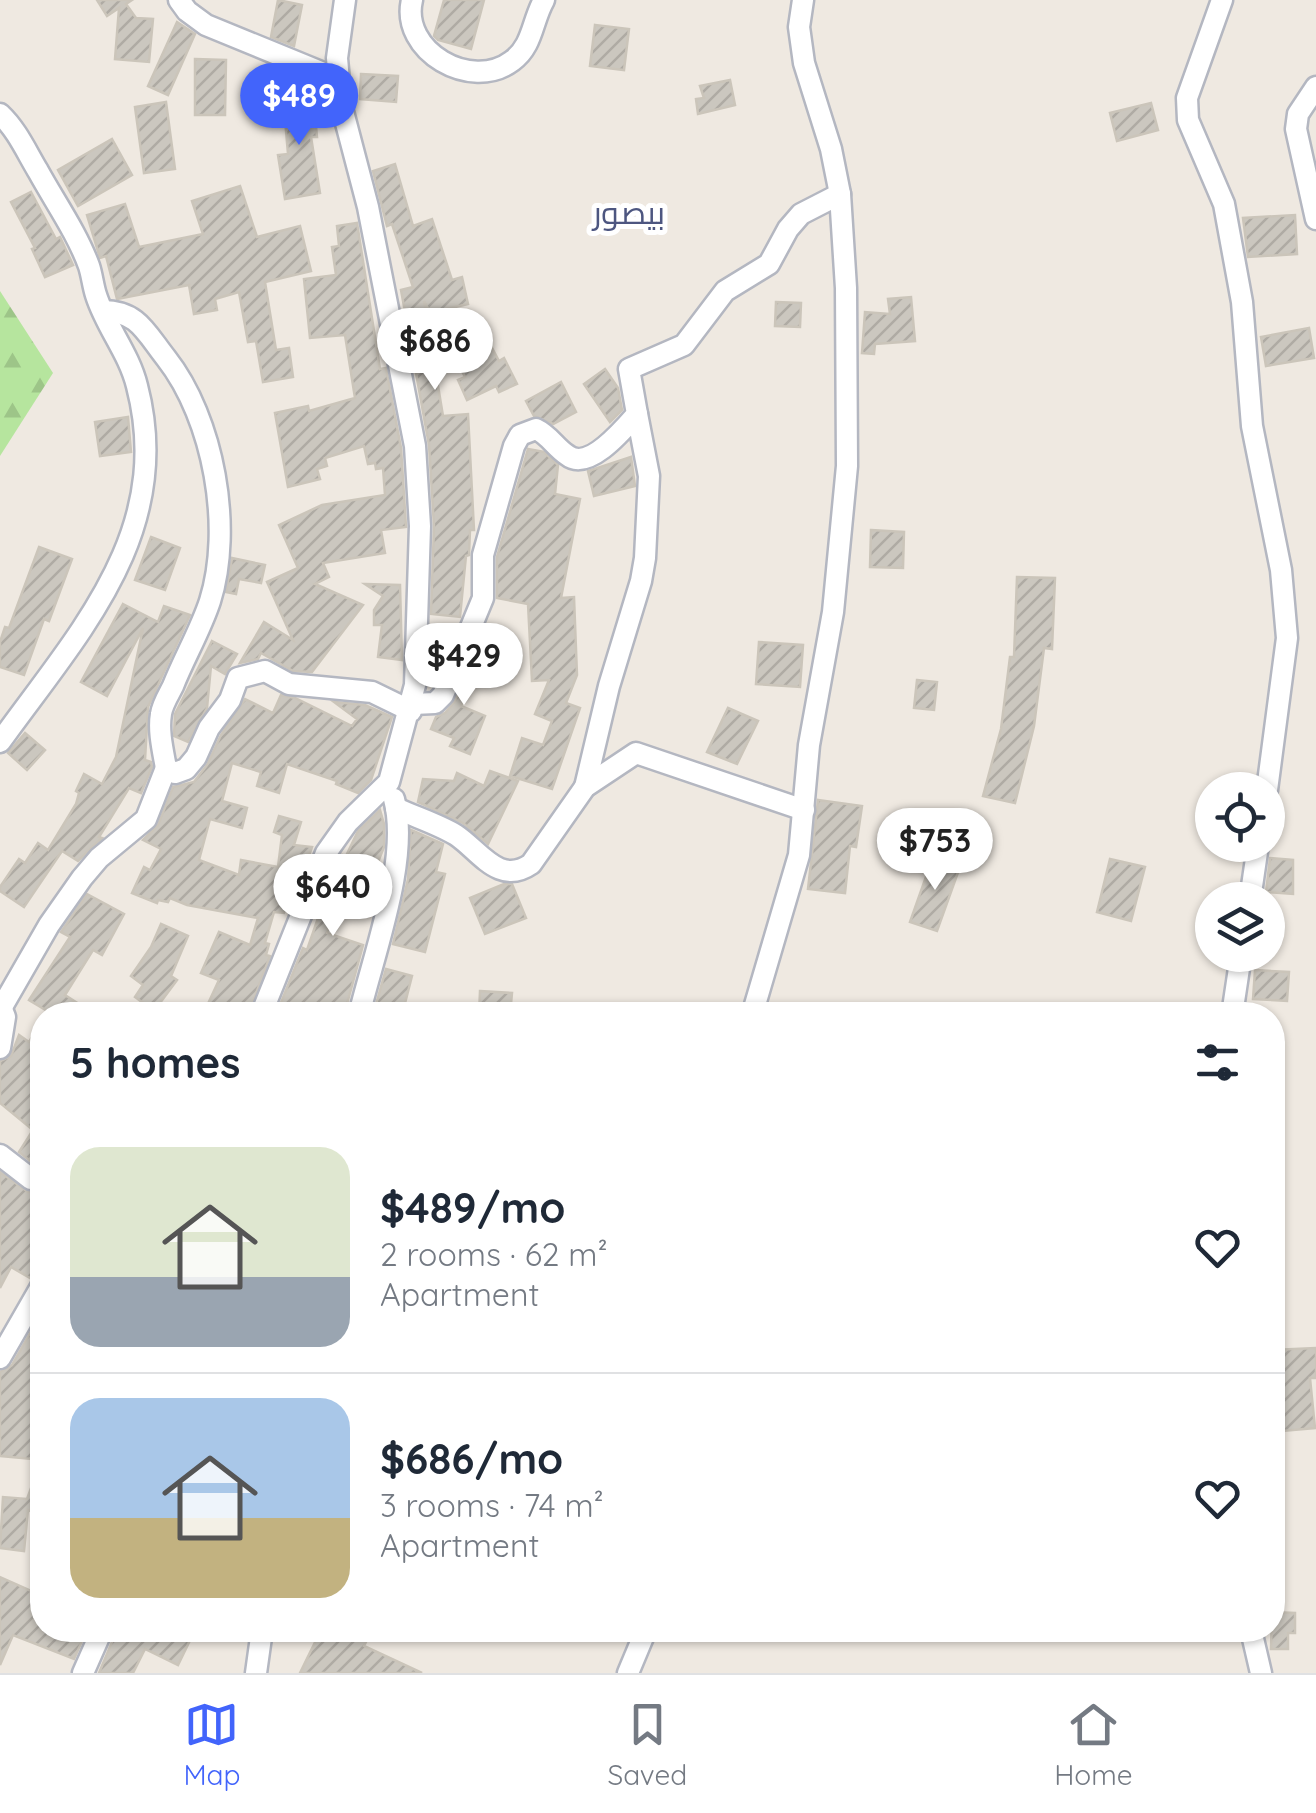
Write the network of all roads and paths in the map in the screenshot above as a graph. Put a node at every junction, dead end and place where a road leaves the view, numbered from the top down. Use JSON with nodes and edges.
{"nodes":[{"id":1,"x":179,"y":0,"type":"edge"},
{"id":2,"x":344,"y":0,"type":"edge"},
{"id":3,"x":412,"y":0,"type":"edge"},
{"id":4,"x":544,"y":0,"type":"edge"},
{"id":5,"x":803,"y":0,"type":"edge"},
{"id":6,"x":1222,"y":0,"type":"edge"},
{"id":7,"x":338,"y":79,"type":"junction"},
{"id":8,"x":1316,"y":87,"type":"edge"},
{"id":9,"x":0,"y":114,"type":"edge"},
{"id":10,"x":840,"y":194,"type":"junction"},
{"id":11,"x":1316,"y":219,"type":"edge"},
{"id":12,"x":103,"y":311,"type":"junction"},
{"id":13,"x":637,"y":414,"type":"junction"},
{"id":14,"x":412,"y":708,"type":"junction"},
{"id":15,"x":0,"y":742,"type":"edge"},
{"id":16,"x":166,"y":768,"type":"junction"},
{"id":17,"x":1269,"y":772,"type":"edge"},
{"id":18,"x":389,"y":782,"type":"junction"},
{"id":19,"x":586,"y":787,"type":"junction"},
{"id":20,"x":396,"y":808,"type":"junction"},
{"id":21,"x":804,"y":810,"type":"junction"},
{"id":22,"x":1238,"y":972,"type":"edge"},
{"id":23,"x":266,"y":1002,"type":"edge"},
{"id":24,"x":362,"y":1002,"type":"edge"},
{"id":25,"x":756,"y":1002,"type":"edge"},
{"id":26,"x":1234,"y":1002,"type":"edge"},
{"id":27,"x":1,"y":1004,"type":"edge"},
{"id":28,"x":0,"y":1048,"type":"edge"},
{"id":29,"x":0,"y":1155,"type":"edge"},
{"id":30,"x":30,"y":1178,"type":"edge"},
{"id":31,"x":30,"y":1306,"type":"edge"},
{"id":32,"x":0,"y":1358,"type":"edge"},
{"id":33,"x":97,"y":1642,"type":"edge"},
{"id":34,"x":260,"y":1642,"type":"edge"},
{"id":35,"x":641,"y":1642,"type":"edge"},
{"id":36,"x":1254,"y":1642,"type":"edge"},
{"id":37,"x":83,"y":1673,"type":"edge"},
{"id":38,"x":256,"y":1673,"type":"edge"},
{"id":39,"x":628,"y":1673,"type":"edge"},
{"id":40,"x":1261,"y":1673,"type":"edge"}],
"edges":[{"from":1,"to":7,"type":"street"},
{"from":2,"to":7,"type":"street"},
{"from":3,"to":4,"type":"street"},
{"from":5,"to":10,"type":"street"},
{"from":6,"to":17,"type":"street"},
{"from":7,"to":14,"type":"street"},
{"from":8,"to":11,"type":"street"},
{"from":9,"to":12,"type":"street"},
{"from":10,"to":13,"type":"street"},
{"from":10,"to":21,"type":"street"},
{"from":12,"to":15,"type":"street"},
{"from":12,"to":16,"type":"street"},
{"from":13,"to":14,"type":"street"},
{"from":13,"to":19,"type":"street"},
{"from":14,"to":16,"type":"street"},
{"from":14,"to":18,"type":"street"},
{"from":16,"to":27,"type":"street"},
{"from":18,"to":20,"type":"street"},
{"from":18,"to":23,"type":"street"},
{"from":19,"to":20,"type":"street"},
{"from":19,"to":21,"type":"street"},
{"from":20,"to":24,"type":"street"},
{"from":21,"to":25,"type":"street"},
{"from":22,"to":26,"type":"street"},
{"from":27,"to":28,"type":"street"},
{"from":29,"to":30,"type":"street"},
{"from":31,"to":32,"type":"street"},
{"from":33,"to":37,"type":"street"},
{"from":34,"to":38,"type":"street"},
{"from":35,"to":39,"type":"street"},
{"from":36,"to":40,"type":"street"}]}
